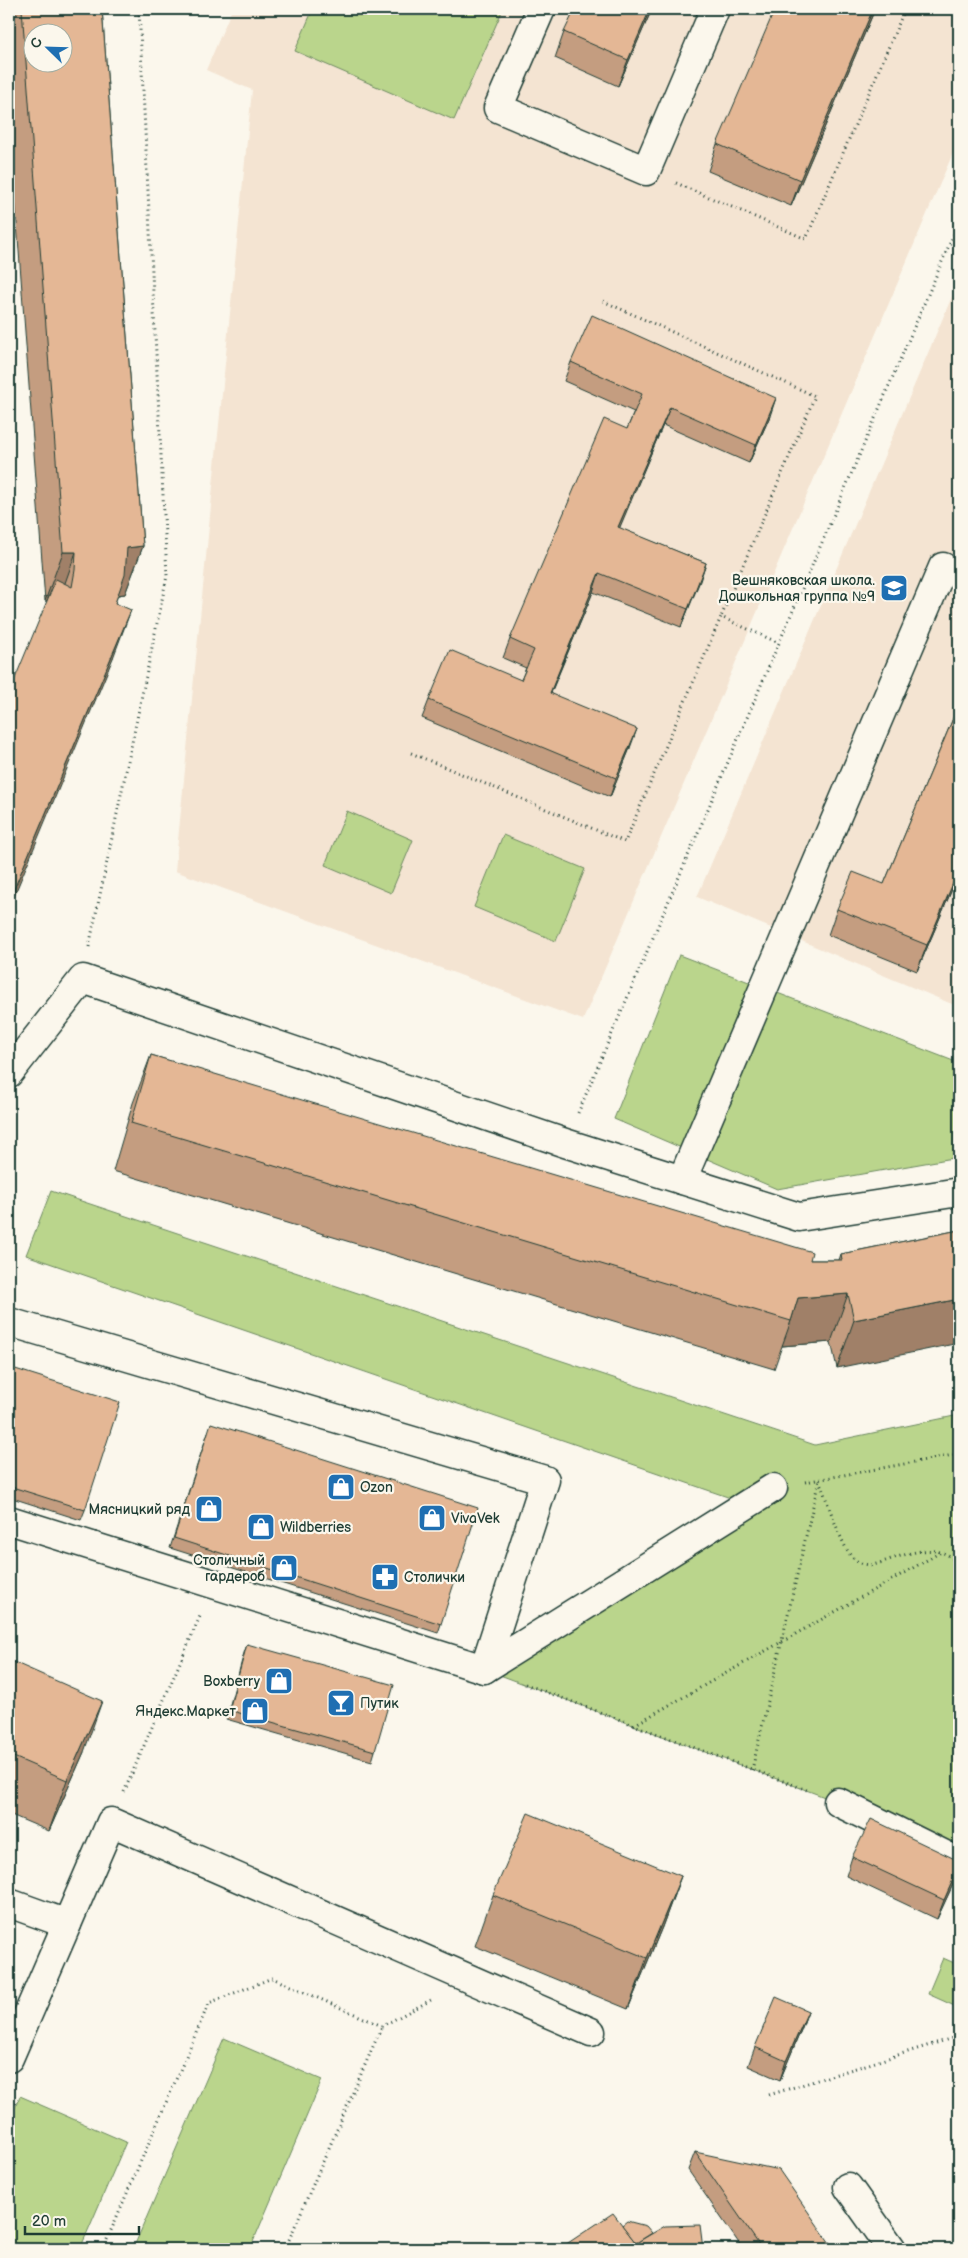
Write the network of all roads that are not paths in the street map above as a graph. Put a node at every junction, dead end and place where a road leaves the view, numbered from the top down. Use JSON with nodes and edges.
{"nodes":[{"id":1,"x":541,"y":9,"type":"edge"},
{"id":2,"x":715,"y":9,"type":"edge"},
{"id":3,"x":943,"y":567,"type":"dead end"},
{"id":4,"x":9,"y":1073,"type":"edge"},
{"id":5,"x":682,"y":1180,"type":"junction"},
{"id":6,"x":959,"y":1192,"type":"edge"},
{"id":7,"x":9,"y":1322,"type":"edge"},
{"id":8,"x":773,"y":1488,"type":"road end"},
{"id":9,"x":9,"y":1520,"type":"edge"},
{"id":10,"x":484,"y":1669,"type":"junction"},
{"id":11,"x":838,"y":1802,"type":"road end"},
{"id":12,"x":959,"y":1862,"type":"edge"},
{"id":13,"x":9,"y":1903,"type":"edge"},
{"id":14,"x":67,"y":1924,"type":"junction"},
{"id":15,"x":591,"y":2032,"type":"dead end"},
{"id":16,"x":9,"y":2058,"type":"edge"},
{"id":17,"x":848,"y":2187,"type":"dead end"},
{"id":18,"x":892,"y":2249,"type":"edge"}],
"edges":[{"from":1,"to":2,"type":"lane"},
{"from":3,"to":5,"type":"lane"},
{"from":4,"to":5,"type":"lane"},
{"from":5,"to":6,"type":"lane"},
{"from":7,"to":10,"type":"lane"},
{"from":8,"to":10,"type":"lane"},
{"from":9,"to":10,"type":"lane"},
{"from":11,"to":12,"type":"lane"},
{"from":13,"to":14,"type":"lane"},
{"from":14,"to":15,"type":"lane"},
{"from":14,"to":16,"type":"lane"},
{"from":17,"to":18,"type":"lane"}]}
